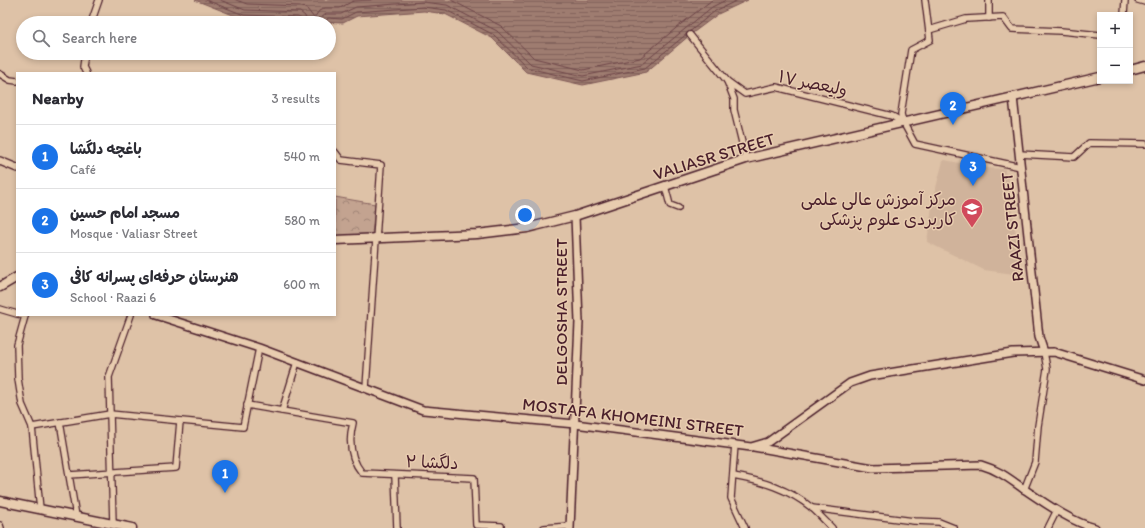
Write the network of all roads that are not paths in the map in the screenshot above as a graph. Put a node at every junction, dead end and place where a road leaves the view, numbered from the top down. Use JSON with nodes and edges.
{"nodes":[{"id":1,"x":99,"y":0,"type":"edge"},
{"id":2,"x":924,"y":0,"type":"edge"},
{"id":3,"x":989,"y":0,"type":"edge"},
{"id":4,"x":1126,"y":0,"type":"edge"},
{"id":5,"x":1138,"y":0,"type":"edge"},
{"id":6,"x":1145,"y":2,"type":"edge"},
{"id":7,"x":1124,"y":12,"type":"edge"},
{"id":8,"x":93,"y":16,"type":"edge"},
{"id":9,"x":989,"y":18,"type":"junction"},
{"id":10,"x":929,"y":30,"type":"junction"},
{"id":11,"x":690,"y":35,"type":"dead end"},
{"id":12,"x":1097,"y":35,"type":"edge"},
{"id":13,"x":84,"y":60,"type":"edge"},
{"id":14,"x":1145,"y":66,"type":"edge"},
{"id":15,"x":1133,"y":69,"type":"edge"},
{"id":16,"x":86,"y":72,"type":"edge"},
{"id":17,"x":0,"y":74,"type":"edge"},
{"id":18,"x":1097,"y":78,"type":"edge"},
{"id":19,"x":16,"y":81,"type":"edge"},
{"id":20,"x":728,"y":81,"type":"junction"},
{"id":21,"x":1013,"y":97,"type":"junction"},
{"id":22,"x":903,"y":122,"type":"junction"},
{"id":23,"x":1145,"y":144,"type":"edge"},
{"id":24,"x":336,"y":153,"type":"edge"},
{"id":25,"x":1019,"y":154,"type":"junction"},
{"id":26,"x":746,"y":158,"type":"junction"},
{"id":27,"x":0,"y":161,"type":"edge"},
{"id":28,"x":1021,"y":167,"type":"junction"},
{"id":29,"x":16,"y":168,"type":"edge"},
{"id":30,"x":664,"y":186,"type":"junction"},
{"id":31,"x":678,"y":208,"type":"dead end"},
{"id":32,"x":576,"y":216,"type":"junction"},
{"id":33,"x":376,"y":239,"type":"junction"},
{"id":34,"x":336,"y":240,"type":"edge"},
{"id":35,"x":16,"y":278,"type":"edge"},
{"id":36,"x":0,"y":287,"type":"edge"},
{"id":37,"x":0,"y":309,"type":"edge"},
{"id":38,"x":16,"y":314,"type":"edge"},
{"id":39,"x":23,"y":316,"type":"edge"},
{"id":40,"x":130,"y":316,"type":"edge"},
{"id":41,"x":159,"y":316,"type":"edge"},
{"id":42,"x":259,"y":348,"type":"junction"},
{"id":43,"x":1044,"y":352,"type":"junction"},
{"id":44,"x":297,"y":362,"type":"junction"},
{"id":45,"x":1145,"y":380,"type":"edge"},
{"id":46,"x":366,"y":388,"type":"junction"},
{"id":47,"x":247,"y":406,"type":"junction"},
{"id":48,"x":282,"y":411,"type":"junction"},
{"id":49,"x":110,"y":414,"type":"junction"},
{"id":50,"x":180,"y":421,"type":"junction"},
{"id":51,"x":60,"y":422,"type":"junction"},
{"id":52,"x":575,"y":424,"type":"junction"},
{"id":53,"x":32,"y":427,"type":"junction"},
{"id":54,"x":735,"y":444,"type":"junction"},
{"id":55,"x":751,"y":447,"type":"junction"},
{"id":56,"x":112,"y":472,"type":"junction"},
{"id":57,"x":69,"y":474,"type":"junction"},
{"id":58,"x":395,"y":475,"type":"junction"},
{"id":59,"x":732,"y":476,"type":"junction"},
{"id":60,"x":1024,"y":490,"type":"junction"},
{"id":61,"x":0,"y":500,"type":"edge"},
{"id":62,"x":812,"y":508,"type":"junction"},
{"id":63,"x":40,"y":509,"type":"junction"},
{"id":64,"x":1057,"y":510,"type":"junction"},
{"id":65,"x":76,"y":516,"type":"junction"},
{"id":66,"x":0,"y":524,"type":"edge"},
{"id":67,"x":96,"y":524,"type":"edge"},
{"id":68,"x":118,"y":526,"type":"edge"},
{"id":69,"x":570,"y":527,"type":"edge"},
{"id":70,"x":1,"y":528,"type":"edge"},
{"id":71,"x":132,"y":528,"type":"edge"},
{"id":72,"x":397,"y":528,"type":"edge"},
{"id":73,"x":501,"y":528,"type":"edge"},
{"id":74,"x":544,"y":528,"type":"edge"},
{"id":75,"x":745,"y":528,"type":"edge"},
{"id":76,"x":832,"y":528,"type":"edge"},
{"id":77,"x":954,"y":528,"type":"edge"},
{"id":78,"x":1048,"y":528,"type":"edge"},
{"id":79,"x":1095,"y":528,"type":"edge"}],
"edges":[{"from":1,"to":8,"type":"street"},
{"from":2,"to":10,"type":"street"},
{"from":3,"to":9,"type":"street"},
{"from":4,"to":7,"type":"street"},
{"from":5,"to":6,"type":"street"},
{"from":9,"to":10,"type":"street"},
{"from":9,"to":12,"type":"street"},
{"from":10,"to":22,"type":"street"},
{"from":11,"to":20,"type":"street"},
{"from":13,"to":16,"type":"street"},
{"from":14,"to":15,"type":"main road"},
{"from":17,"to":19,"type":"street"},
{"from":18,"to":21,"type":"main road","name":"VALIASR STREET"},
{"from":20,"to":22,"type":"street","name":"ولیعصر ۱۷"},
{"from":20,"to":26,"type":"street"},
{"from":21,"to":22,"type":"main road","name":"VALIASR STREET"},
{"from":21,"to":25,"type":"street","name":"RAAZI STREET"},
{"from":22,"to":26,"type":"main road","name":"VALIASR STREET"},
{"from":22,"to":28,"type":"street"},
{"from":23,"to":25,"type":"street"},
{"from":24,"to":33,"type":"street"},
{"from":25,"to":28,"type":"street","name":"RAAZI STREET"},
{"from":26,"to":30,"type":"main road","name":"VALIASR STREET"},
{"from":27,"to":29,"type":"street"},
{"from":28,"to":43,"type":"street","name":"RAAZI STREET"},
{"from":30,"to":31,"type":"street"},
{"from":30,"to":32,"type":"main road","name":"VALIASR STREET"},
{"from":32,"to":33,"type":"main road","name":"VALIASR STREET"},
{"from":32,"to":52,"type":"street","name":"DELGOSHA STREET"},
{"from":33,"to":34,"type":"main road","name":"VALIASR STREET"},
{"from":33,"to":46,"type":"street"},
{"from":35,"to":36,"type":"main road"},
{"from":37,"to":38,"type":"street"},
{"from":39,"to":53,"type":"street"},
{"from":40,"to":49,"type":"street"},
{"from":41,"to":42,"type":"street","name":"MOSTAFA KHOMEINI STREET"},
{"from":42,"to":44,"type":"street","name":"MOSTAFA KHOMEINI STREET"},
{"from":42,"to":47,"type":"street"},
{"from":43,"to":45,"type":"street","name":"MOSTAFA KHOMEINI STREET"},
{"from":43,"to":55,"type":"street","name":"MOSTAFA KHOMEINI STREET"},
{"from":43,"to":60,"type":"street"},
{"from":44,"to":46,"type":"street","name":"MOSTAFA KHOMEINI STREET"},
{"from":44,"to":48,"type":"street"},
{"from":46,"to":52,"type":"street","name":"MOSTAFA KHOMEINI STREET"},
{"from":47,"to":48,"type":"street"},
{"from":47,"to":50,"type":"street"},
{"from":48,"to":58,"type":"street","name":"دلگشا ۲"},
{"from":49,"to":50,"type":"street"},
{"from":49,"to":51,"type":"street"},
{"from":49,"to":56,"type":"street"},
{"from":50,"to":56,"type":"street"},
{"from":51,"to":53,"type":"street"},
{"from":51,"to":57,"type":"street"},
{"from":52,"to":54,"type":"street","name":"MOSTAFA KHOMEINI STREET"},
{"from":52,"to":69,"type":"street","name":"DELGOSHA STREET"},
{"from":53,"to":63,"type":"street"},
{"from":54,"to":55,"type":"street","name":"MOSTAFA KHOMEINI STREET"},
{"from":54,"to":59,"type":"street"},
{"from":55,"to":60,"type":"street"},
{"from":56,"to":57,"type":"street"},
{"from":56,"to":68,"type":"street"},
{"from":57,"to":65,"type":"street"},
{"from":58,"to":72,"type":"street"},
{"from":58,"to":73,"type":"street","name":"دلگشا ۲"},
{"from":59,"to":62,"type":"street"},
{"from":59,"to":75,"type":"street"},
{"from":60,"to":64,"type":"street"},
{"from":61,"to":63,"type":"main road"},
{"from":62,"to":76,"type":"street"},
{"from":62,"to":77,"type":"street"},
{"from":63,"to":65,"type":"main road"},
{"from":64,"to":78,"type":"street"},
{"from":64,"to":79,"type":"street"},
{"from":65,"to":67,"type":"main road"},
{"from":66,"to":70,"type":"street"},
{"from":67,"to":68,"type":"main road"},
{"from":68,"to":71,"type":"main road"},
{"from":69,"to":74,"type":"street"}]}
